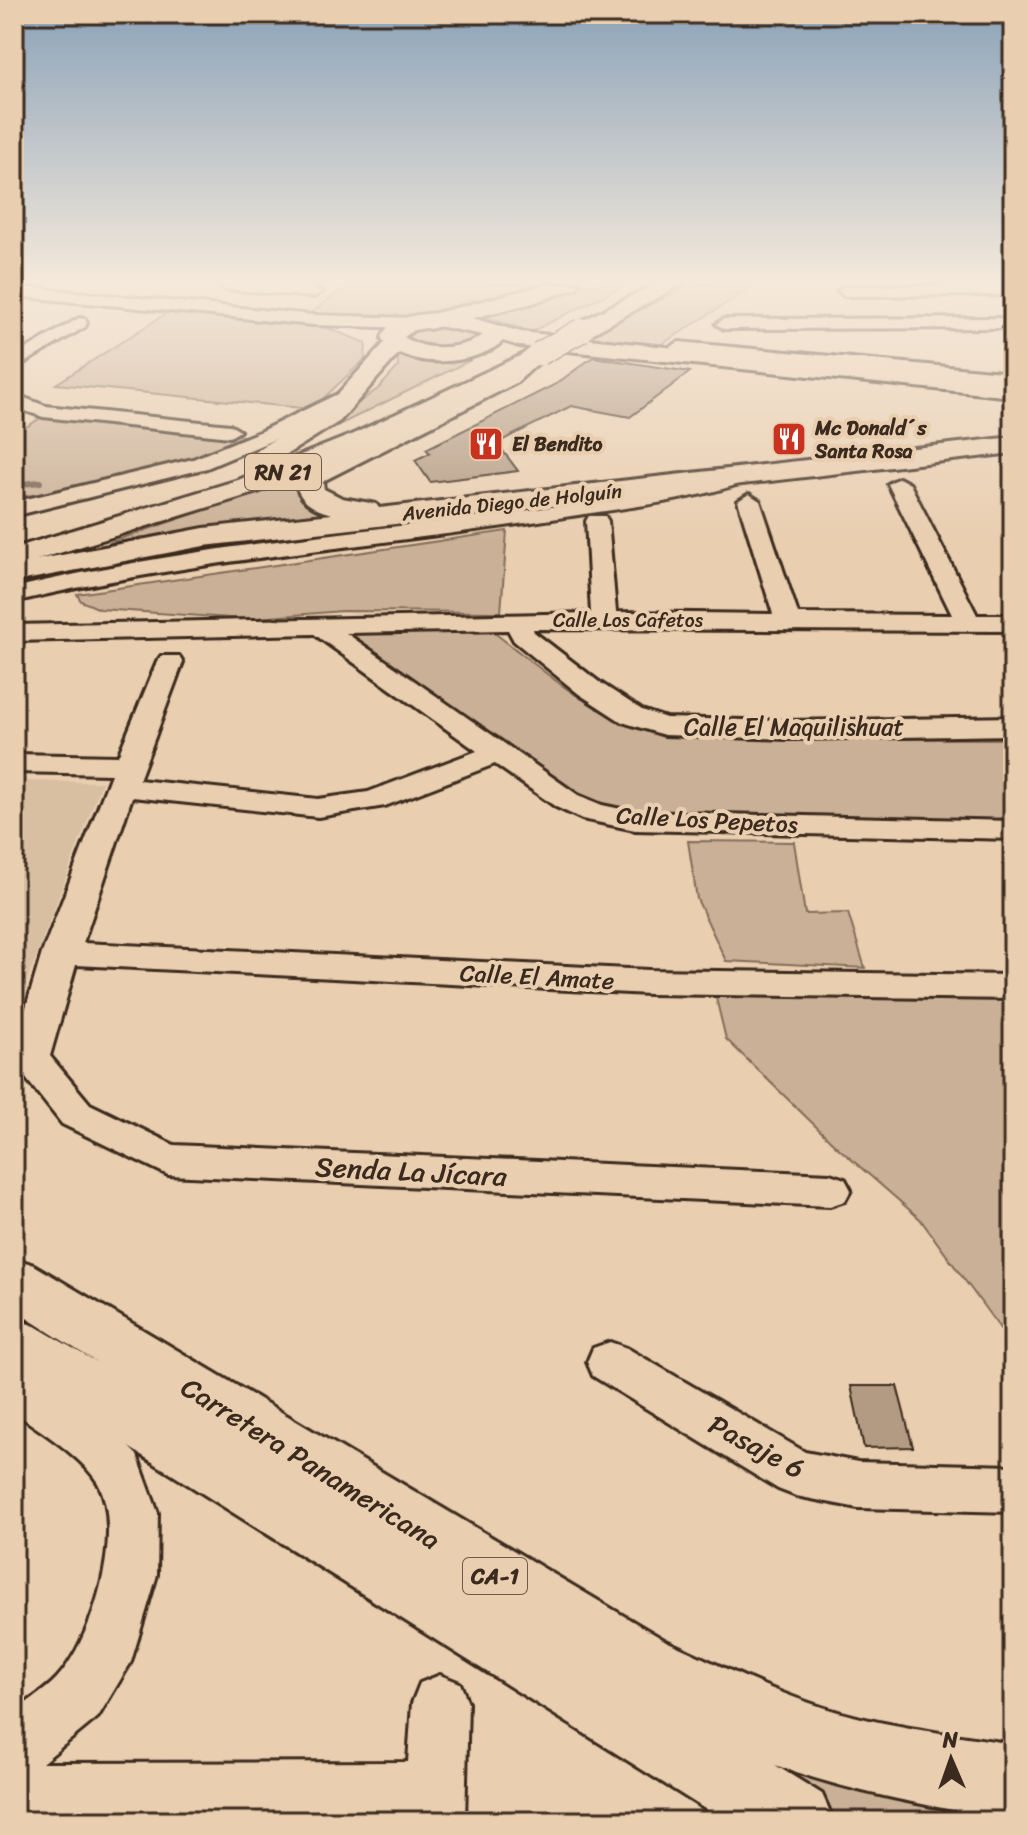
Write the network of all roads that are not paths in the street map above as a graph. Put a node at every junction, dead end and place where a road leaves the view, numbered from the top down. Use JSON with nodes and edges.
{"nodes":[{"id":1,"x":371,"y":370,"type":"edge"},
{"id":2,"x":488,"y":370,"type":"edge"},
{"id":3,"x":496,"y":370,"type":"edge"},
{"id":4,"x":515,"y":370,"type":"edge"},
{"id":5,"x":782,"y":370,"type":"edge"},
{"id":6,"x":915,"y":370,"type":"edge"},
{"id":7,"x":1013,"y":379,"type":"edge"},
{"id":8,"x":352,"y":393,"type":"junction"},
{"id":9,"x":1013,"y":393,"type":"edge"},
{"id":10,"x":14,"y":400,"type":"edge"},
{"id":11,"x":1013,"y":430,"type":"edge"},
{"id":12,"x":230,"y":431,"type":"dead end"},
{"id":13,"x":1013,"y":447,"type":"edge"},
{"id":14,"x":231,"y":472,"type":"junction"},
{"id":15,"x":899,"y":484,"type":"dead end"},
{"id":16,"x":744,"y":488,"type":"junction"},
{"id":17,"x":42,"y":499,"type":"junction"},
{"id":18,"x":14,"y":502,"type":"edge"},
{"id":19,"x":14,"y":509,"type":"edge"},
{"id":20,"x":597,"y":521,"type":"dead end"},
{"id":21,"x":14,"y":540,"type":"edge"},
{"id":22,"x":14,"y":558,"type":"edge"},
{"id":23,"x":14,"y":573,"type":"edge"},
{"id":24,"x":56,"y":583,"type":"junction"},
{"id":25,"x":14,"y":595,"type":"edge"},
{"id":26,"x":37,"y":607,"type":"junction"},
{"id":27,"x":604,"y":620,"type":"junction"},
{"id":28,"x":517,"y":621,"type":"junction"},
{"id":29,"x":788,"y":621,"type":"junction"},
{"id":30,"x":968,"y":622,"type":"junction"},
{"id":31,"x":1013,"y":623,"type":"edge"},
{"id":32,"x":316,"y":624,"type":"junction"},
{"id":33,"x":243,"y":627,"type":"junction"},
{"id":34,"x":14,"y":633,"type":"edge"},
{"id":35,"x":170,"y":662,"type":"dead end"},
{"id":36,"x":1013,"y":726,"type":"edge"},
{"id":37,"x":498,"y":753,"type":"junction"},
{"id":38,"x":14,"y":763,"type":"edge"},
{"id":39,"x":123,"y":776,"type":"junction"},
{"id":40,"x":1013,"y":830,"type":"edge"},
{"id":41,"x":60,"y":953,"type":"junction"},
{"id":42,"x":1013,"y":987,"type":"edge"},
{"id":43,"x":830,"y":1190,"type":"dead end"},
{"id":44,"x":14,"y":1281,"type":"edge"},
{"id":45,"x":14,"y":1344,"type":"edge"},
{"id":46,"x":610,"y":1362,"type":"dead end"},
{"id":47,"x":14,"y":1386,"type":"edge"},
{"id":48,"x":1013,"y":1489,"type":"edge"},
{"id":49,"x":440,"y":1703,"type":"dead end"},
{"id":50,"x":14,"y":1749,"type":"edge"},
{"id":51,"x":1013,"y":1782,"type":"edge"},
{"id":52,"x":14,"y":1793,"type":"edge"},
{"id":53,"x":436,"y":1806,"type":"edge"},
{"id":54,"x":795,"y":1821,"type":"edge"}],
"edges":[{"from":1,"to":8,"type":"main road"},
{"from":2,"to":14,"type":"main road","number":"RN 21"},
{"from":3,"to":22,"type":"main road","number":"RN 21"},
{"from":4,"to":11,"type":"main road","name":"Avenida Diego de Holguín"},
{"from":5,"to":9,"type":"main road"},
{"from":6,"to":7,"type":"street"},
{"from":8,"to":14,"type":"main road"},
{"from":8,"to":17,"type":"street"},
{"from":10,"to":12,"type":"street"},
{"from":13,"to":16,"type":"main road","name":"Avenida Diego de Holguín"},
{"from":14,"to":21,"type":"main road","number":"RN 21"},
{"from":15,"to":30,"type":"street"},
{"from":16,"to":23,"type":"main road","name":"Avenida Diego de Holguín"},
{"from":16,"to":24,"type":"street"},
{"from":16,"to":29,"type":"street"},
{"from":17,"to":18,"type":"street"},
{"from":17,"to":19,"type":"street"},
{"from":20,"to":27,"type":"street"},
{"from":24,"to":25,"type":"street"},
{"from":24,"to":26,"type":"street"},
{"from":26,"to":33,"type":"street","name":"Calle Los Cafetos"},
{"from":26,"to":34,"type":"street"},
{"from":27,"to":28,"type":"street","name":"Calle Los Cafetos"},
{"from":27,"to":29,"type":"street","name":"Calle Los Cafetos"},
{"from":28,"to":32,"type":"street","name":"Calle Los Cafetos"},
{"from":28,"to":36,"type":"street","name":"Calle El Maquilishuat"},
{"from":29,"to":30,"type":"street","name":"Calle Los Cafetos"},
{"from":30,"to":31,"type":"street","name":"Calle Los Cafetos"},
{"from":32,"to":33,"type":"street","name":"Calle Los Cafetos"},
{"from":32,"to":37,"type":"street","name":"Calle Los Pepetos"},
{"from":33,"to":34,"type":"street","name":"Calle Los Cafetos"},
{"from":35,"to":39,"type":"street"},
{"from":37,"to":39,"type":"street"},
{"from":37,"to":40,"type":"street","name":"Calle Los Pepetos"},
{"from":38,"to":39,"type":"street"},
{"from":39,"to":41,"type":"street"},
{"from":41,"to":42,"type":"street","name":"Calle El Amate"},
{"from":41,"to":43,"type":"street","name":"Senda La Jícara"},
{"from":44,"to":51,"type":"main road","name":"Carretera Panamericana","number":"CA-1"},
{"from":45,"to":54,"type":"main road","number":"CA-1"},
{"from":46,"to":48,"type":"street","name":"Pasaje 6"},
{"from":47,"to":50,"type":"street"},
{"from":49,"to":53,"type":"street"},
{"from":52,"to":53,"type":"street"}]}
